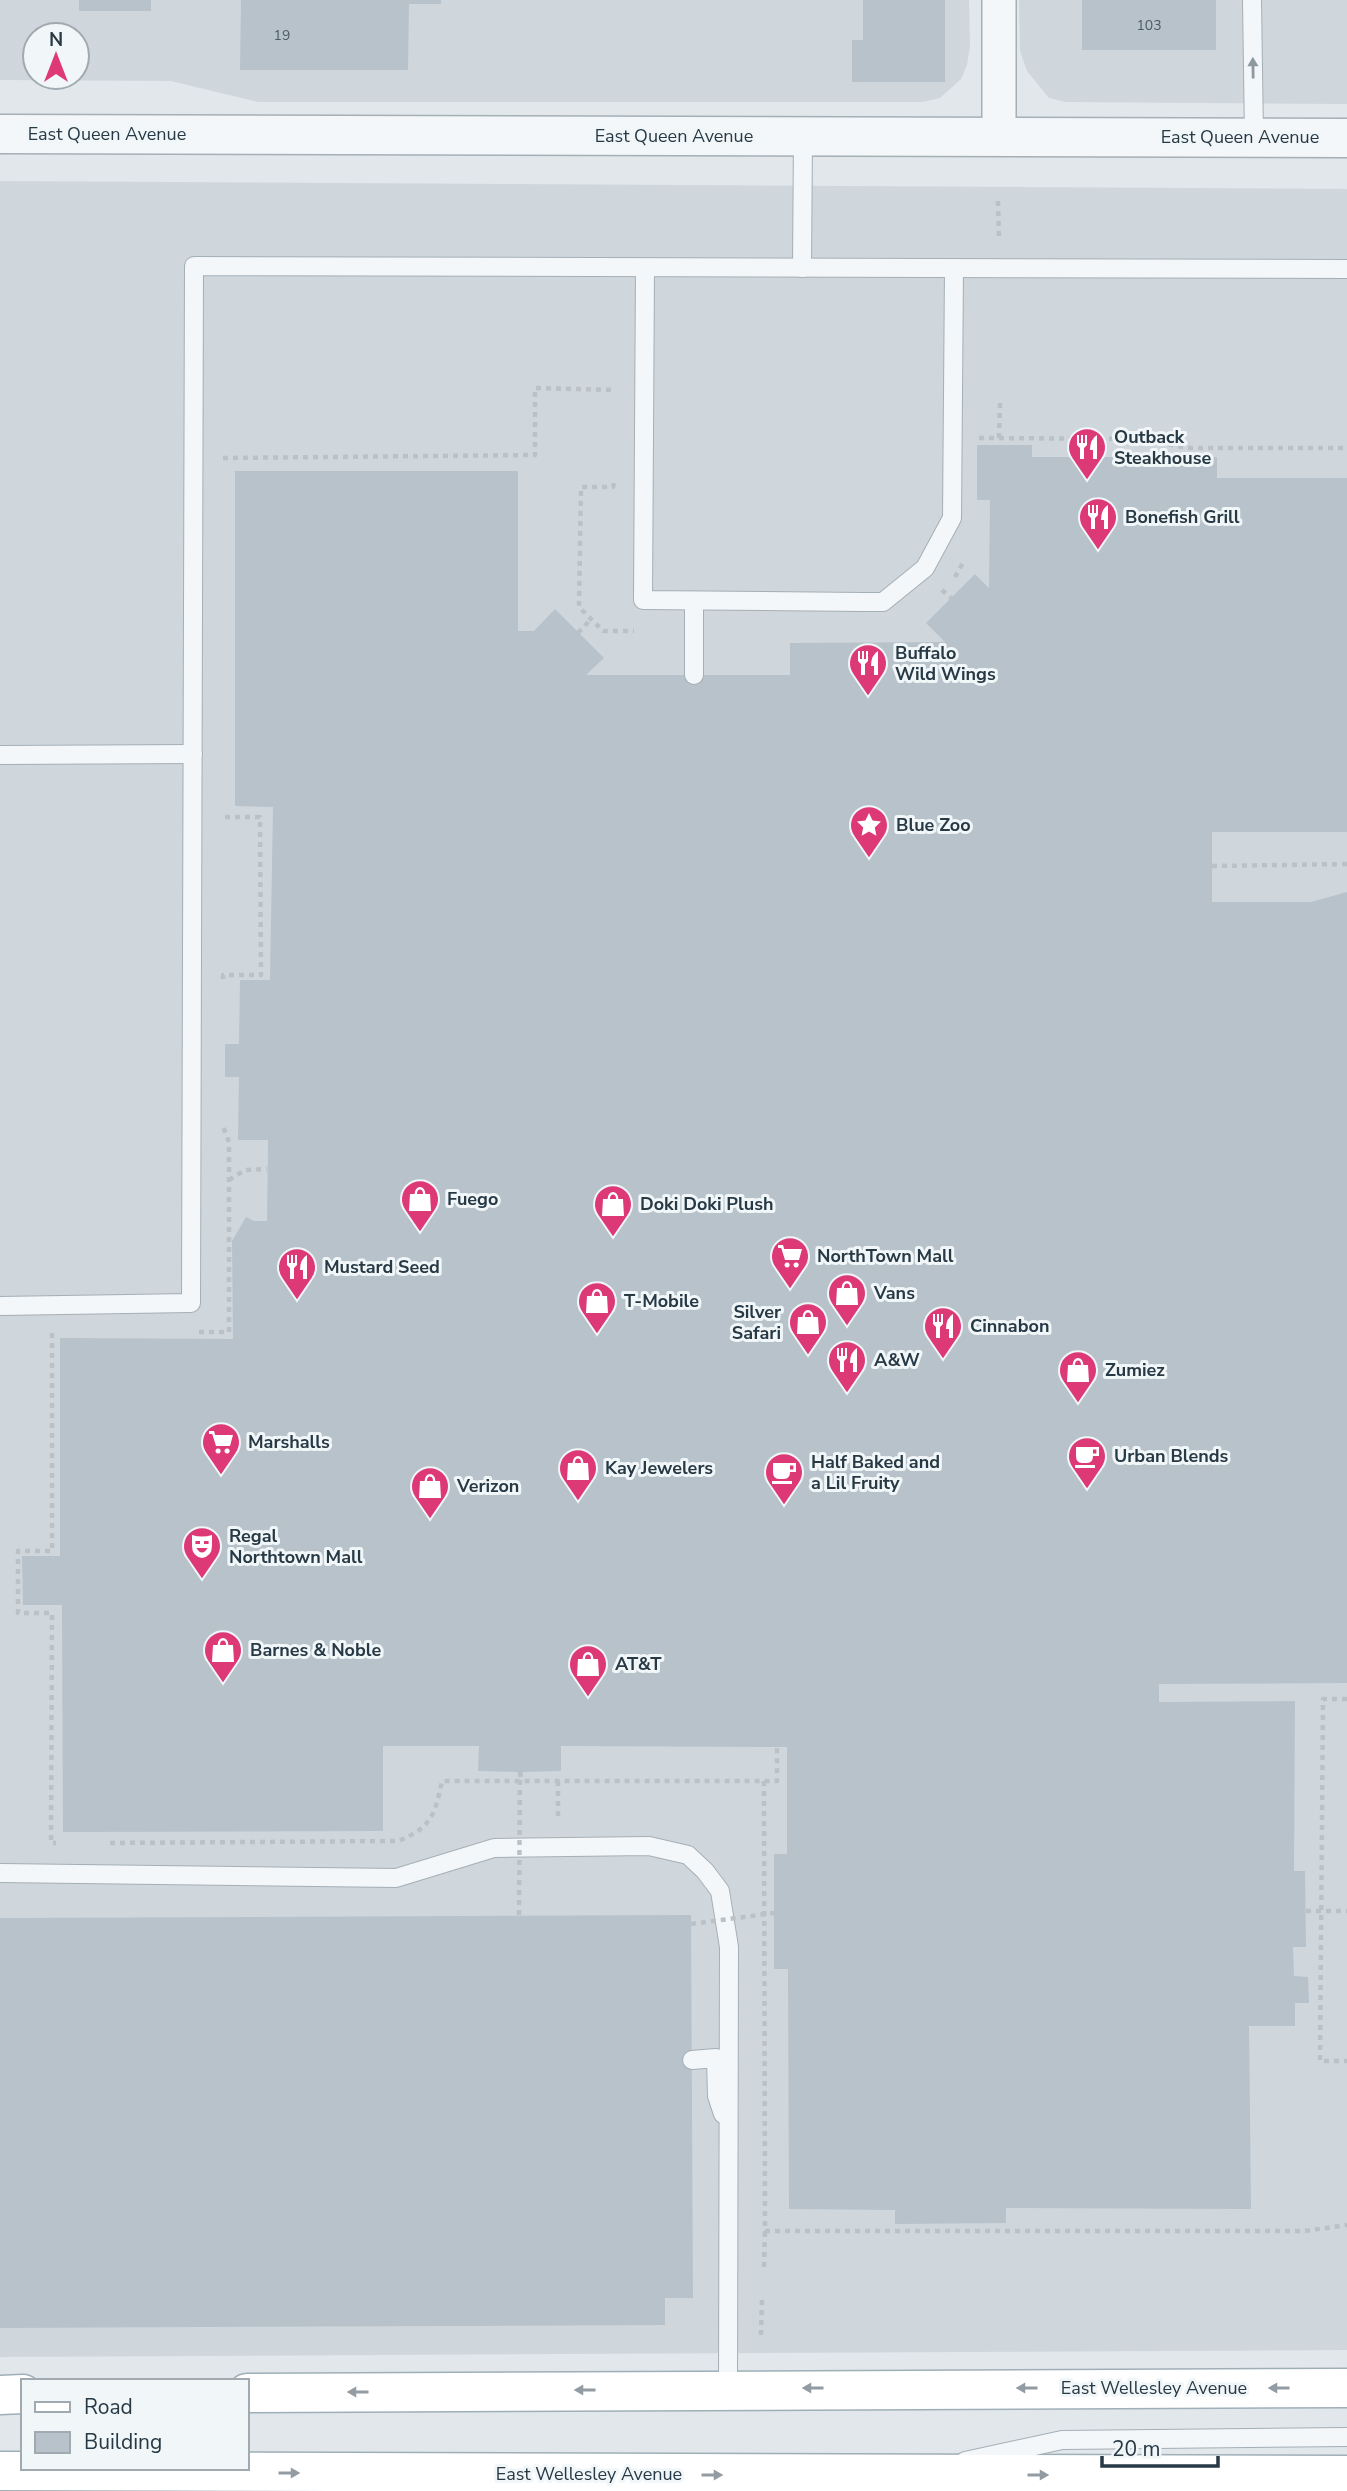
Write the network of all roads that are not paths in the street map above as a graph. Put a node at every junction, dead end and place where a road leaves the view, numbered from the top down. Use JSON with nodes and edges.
{"nodes":[{"id":1,"x":999,"y":0,"type":"edge"},
{"id":2,"x":1252,"y":0,"type":"edge"},
{"id":3,"x":0,"y":134,"type":"edge"},
{"id":4,"x":803,"y":136,"type":"junction"},
{"id":5,"x":999,"y":136,"type":"junction"},
{"id":6,"x":1254,"y":136,"type":"junction"},
{"id":7,"x":1347,"y":138,"type":"edge"},
{"id":8,"x":645,"y":268,"type":"junction"},
{"id":9,"x":802,"y":268,"type":"junction"},
{"id":10,"x":954,"y":268,"type":"junction"},
{"id":11,"x":1347,"y":269,"type":"edge"},
{"id":12,"x":694,"y":601,"type":"junction"},
{"id":13,"x":694,"y":675,"type":"dead end"},
{"id":14,"x":193,"y":754,"type":"junction"},
{"id":15,"x":0,"y":755,"type":"edge"},
{"id":16,"x":0,"y":1306,"type":"edge"},
{"id":17,"x":0,"y":1873,"type":"edge"},
{"id":18,"x":692,"y":2060,"type":"dead end"},
{"id":19,"x":729,"y":2134,"type":"junction"},
{"id":20,"x":1347,"y":2388,"type":"edge"},
{"id":21,"x":728,"y":2389,"type":"junction"},
{"id":22,"x":248,"y":2393,"type":"edge"},
{"id":23,"x":21,"y":2394,"type":"edge"},
{"id":24,"x":0,"y":2395,"type":"edge"},
{"id":25,"x":1347,"y":2437,"type":"edge"},
{"id":26,"x":0,"y":2471,"type":"edge"},
{"id":27,"x":1345,"y":2480,"type":"edge"},
{"id":28,"x":203,"y":2482,"type":"edge"},
{"id":29,"x":922,"y":2483,"type":"edge"},
{"id":30,"x":357,"y":2485,"type":"edge"}],
"edges":[{"from":1,"to":5,"type":"street"},
{"from":6,"to":2,"type":"lane","one_way":true},
{"from":3,"to":4,"type":"street","name":"East Queen Avenue"},
{"from":4,"to":5,"type":"street","name":"East Queen Avenue"},
{"from":4,"to":9,"type":"lane"},
{"from":5,"to":6,"type":"street","name":"East Queen Avenue"},
{"from":6,"to":7,"type":"street","name":"East Queen Avenue"},
{"from":8,"to":9,"type":"lane"},
{"from":8,"to":12,"type":"lane"},
{"from":8,"to":14,"type":"lane"},
{"from":9,"to":10,"type":"lane"},
{"from":10,"to":11,"type":"lane"},
{"from":10,"to":12,"type":"lane"},
{"from":12,"to":13,"type":"lane"},
{"from":14,"to":15,"type":"lane"},
{"from":14,"to":16,"type":"lane"},
{"from":17,"to":19,"type":"lane"},
{"from":18,"to":19,"type":"lane"},
{"from":19,"to":21,"type":"lane"},
{"from":20,"to":21,"type":"main road","name":"East Wellesley Avenue","one_way":true},
{"from":21,"to":22,"type":"main road","name":"East Wellesley Avenue","one_way":true},
{"from":23,"to":24,"type":"main road"},
{"from":25,"to":29,"type":"lane"},
{"from":26,"to":28,"type":"main road","name":"East Wellesley Avenue"},
{"from":29,"to":27,"type":"main road","name":"East Wellesley Avenue","one_way":true},
{"from":28,"to":30,"type":"main road","name":"East Wellesley Avenue","one_way":true},
{"from":30,"to":29,"type":"main road","name":"East Wellesley Avenue","one_way":true}]}
